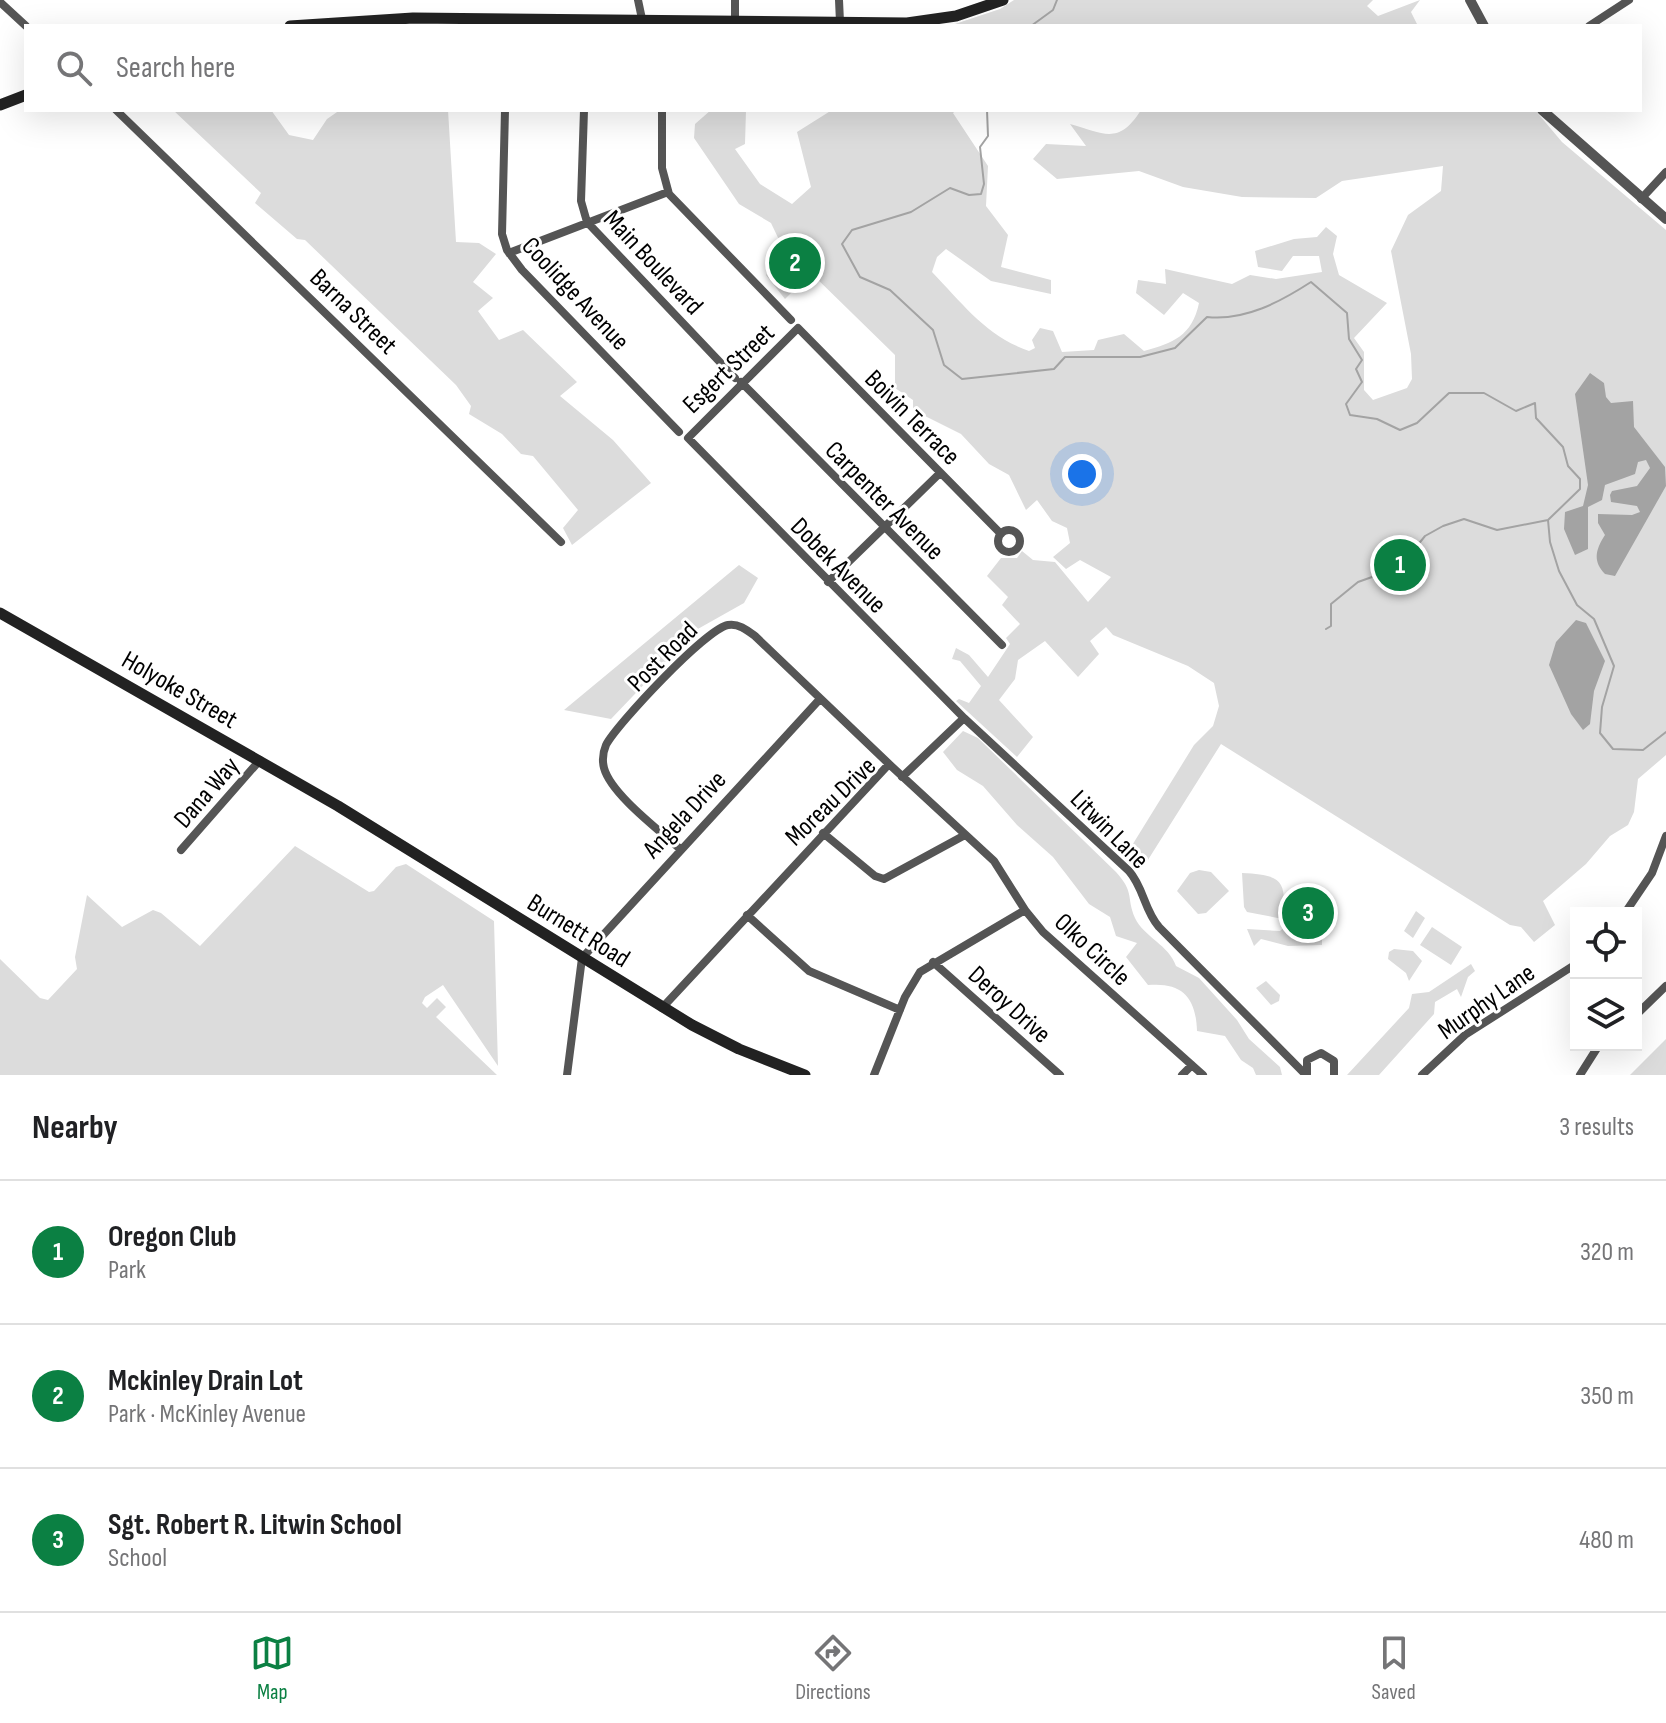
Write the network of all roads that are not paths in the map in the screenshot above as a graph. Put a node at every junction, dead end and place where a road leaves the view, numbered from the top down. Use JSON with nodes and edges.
{"nodes":[{"id":1,"x":638,"y":0,"type":"edge"},
{"id":2,"x":735,"y":0,"type":"edge"},
{"id":3,"x":839,"y":0,"type":"edge"},
{"id":4,"x":1003,"y":0,"type":"edge"},
{"id":5,"x":1470,"y":0,"type":"edge"},
{"id":6,"x":1629,"y":0,"type":"edge"},
{"id":7,"x":0,"y":2,"type":"edge"},
{"id":8,"x":642,"y":19,"type":"junction"},
{"id":9,"x":735,"y":20,"type":"junction"},
{"id":10,"x":510,"y":22,"type":"edge"},
{"id":11,"x":587,"y":22,"type":"edge"},
{"id":12,"x":662,"y":22,"type":"edge"},
{"id":13,"x":840,"y":22,"type":"junction"},
{"id":14,"x":24,"y":24,"type":"edge"},
{"id":15,"x":311,"y":24,"type":"edge"},
{"id":16,"x":1483,"y":24,"type":"edge"},
{"id":17,"x":1592,"y":24,"type":"edge"},
{"id":18,"x":24,"y":96,"type":"edge"},
{"id":19,"x":0,"y":105,"type":"edge"},
{"id":20,"x":118,"y":112,"type":"edge"},
{"id":21,"x":505,"y":112,"type":"edge"},
{"id":22,"x":584,"y":112,"type":"edge"},
{"id":23,"x":662,"y":112,"type":"edge"},
{"id":24,"x":1544,"y":112,"type":"edge"},
{"id":25,"x":1665,"y":176,"type":"edge"},
{"id":26,"x":668,"y":192,"type":"junction"},
{"id":27,"x":1641,"y":199,"type":"junction"},
{"id":28,"x":1666,"y":219,"type":"edge"},
{"id":29,"x":589,"y":225,"type":"junction"},
{"id":30,"x":509,"y":253,"type":"junction"},
{"id":31,"x":791,"y":320,"type":"dead end"},
{"id":32,"x":798,"y":328,"type":"joint"},
{"id":33,"x":738,"y":380,"type":"junction"},
{"id":34,"x":679,"y":432,"type":"dead end"},
{"id":35,"x":688,"y":438,"type":"joint"},
{"id":36,"x":940,"y":473,"type":"junction"},
{"id":37,"x":884,"y":528,"type":"junction"},
{"id":38,"x":1001,"y":534,"type":"dead end"},
{"id":39,"x":561,"y":542,"type":"dead end"},
{"id":40,"x":828,"y":582,"type":"junction"},
{"id":41,"x":0,"y":613,"type":"edge"},
{"id":42,"x":1002,"y":645,"type":"dead end"},
{"id":43,"x":819,"y":700,"type":"junction"},
{"id":44,"x":964,"y":718,"type":"junction"},
{"id":45,"x":260,"y":760,"type":"junction"},
{"id":46,"x":889,"y":764,"type":"junction"},
{"id":47,"x":902,"y":777,"type":"junction"},
{"id":48,"x":338,"y":806,"type":"joint"},
{"id":49,"x":823,"y":833,"type":"junction"},
{"id":50,"x":965,"y":835,"type":"junction"},
{"id":51,"x":1666,"y":836,"type":"edge"},
{"id":52,"x":679,"y":848,"type":"junction"},
{"id":53,"x":181,"y":850,"type":"dead end"},
{"id":54,"x":1629,"y":907,"type":"edge"},
{"id":55,"x":1025,"y":910,"type":"junction"},
{"id":56,"x":747,"y":915,"type":"junction"},
{"id":57,"x":582,"y":958,"type":"junction"},
{"id":58,"x":933,"y":962,"type":"junction"},
{"id":59,"x":1570,"y":968,"type":"edge"},
{"id":60,"x":1666,"y":986,"type":"edge"},
{"id":61,"x":662,"y":1008,"type":"junction"},
{"id":62,"x":1642,"y":1009,"type":"edge"},
{"id":63,"x":900,"y":1010,"type":"junction"},
{"id":64,"x":1595,"y":1051,"type":"edge"},
{"id":65,"x":1192,"y":1065,"type":"junction"},
{"id":66,"x":801,"y":1074,"type":"edge"},
{"id":67,"x":567,"y":1075,"type":"edge"},
{"id":68,"x":874,"y":1075,"type":"edge"},
{"id":69,"x":1060,"y":1075,"type":"edge"},
{"id":70,"x":1182,"y":1075,"type":"edge"},
{"id":71,"x":1203,"y":1075,"type":"edge"},
{"id":72,"x":1306,"y":1075,"type":"edge"},
{"id":73,"x":1334,"y":1075,"type":"edge"},
{"id":74,"x":1422,"y":1075,"type":"edge"},
{"id":75,"x":1580,"y":1075,"type":"edge"}],
"edges":[{"from":1,"to":8,"type":"street"},
{"from":2,"to":9,"type":"street"},
{"from":3,"to":13,"type":"street"},
{"from":4,"to":13,"type":"main road"},
{"from":5,"to":16,"type":"street"},
{"from":6,"to":17,"type":"street"},
{"from":7,"to":14,"type":"street"},
{"from":8,"to":11,"type":"main road"},
{"from":8,"to":12,"type":"main road"},
{"from":9,"to":12,"type":"main road"},
{"from":9,"to":13,"type":"main road"},
{"from":10,"to":11,"type":"main road"},
{"from":10,"to":15,"type":"main road"},
{"from":18,"to":19,"type":"main road"},
{"from":20,"to":39,"type":"street","name":"Barna Street"},
{"from":21,"to":30,"type":"street","name":"Coolidge Avenue"},
{"from":22,"to":29,"type":"street","name":"Main Boulevard"},
{"from":23,"to":26,"type":"street"},
{"from":24,"to":27,"type":"street"},
{"from":25,"to":27,"type":"street"},
{"from":26,"to":29,"type":"street"},
{"from":26,"to":31,"type":"street"},
{"from":27,"to":28,"type":"street"},
{"from":29,"to":30,"type":"street"},
{"from":29,"to":33,"type":"street","name":"Main Boulevard"},
{"from":30,"to":34,"type":"street","name":"Coolidge Avenue"},
{"from":32,"to":33,"type":"street","name":"Esgert Street"},
{"from":32,"to":36,"type":"street","name":"Boivin Terrace"},
{"from":33,"to":35,"type":"street","name":"Esgert Street"},
{"from":33,"to":37,"type":"street","name":"Carpenter Avenue"},
{"from":35,"to":40,"type":"street","name":"Dobek Avenue"},
{"from":36,"to":37,"type":"street"},
{"from":36,"to":38,"type":"street","name":"Boivin Terrace"},
{"from":37,"to":40,"type":"street"},
{"from":37,"to":42,"type":"street","name":"Carpenter Avenue"},
{"from":40,"to":44,"type":"street","name":"Dobek Avenue"},
{"from":41,"to":45,"type":"main road","name":"Holyoke Street"},
{"from":43,"to":46,"type":"street","name":"Post Road"},
{"from":43,"to":52,"type":"street","name":"Angela Drive"},
{"from":43,"to":52,"type":"street","name":"Post Road"},
{"from":44,"to":47,"type":"street"},
{"from":44,"to":72,"type":"street","name":"Litwin Lane"},
{"from":45,"to":48,"type":"main road","name":"Holyoke Street"},
{"from":45,"to":53,"type":"street","name":"Dana Way"},
{"from":46,"to":47,"type":"street","name":"Moreau Drive"},
{"from":46,"to":49,"type":"street","name":"Moreau Drive"},
{"from":47,"to":50,"type":"street","name":"Moreau Drive"},
{"from":48,"to":57,"type":"main road","name":"Burnett Road"},
{"from":49,"to":50,"type":"street"},
{"from":49,"to":56,"type":"street","name":"Moreau Drive"},
{"from":50,"to":55,"type":"street","name":"Moreau Drive"},
{"from":51,"to":54,"type":"street"},
{"from":52,"to":57,"type":"street","name":"Angela Drive"},
{"from":55,"to":58,"type":"street","name":"Olko Circle"},
{"from":55,"to":65,"type":"street","name":"Olko Circle"},
{"from":56,"to":61,"type":"street","name":"Moreau Drive"},
{"from":56,"to":63,"type":"street"},
{"from":57,"to":61,"type":"main road","name":"Burnett Road"},
{"from":57,"to":67,"type":"street"},
{"from":58,"to":63,"type":"street","name":"Olko Circle"},
{"from":58,"to":69,"type":"street","name":"Deroy Drive"},
{"from":59,"to":74,"type":"street","name":"Murphy Lane"},
{"from":60,"to":62,"type":"street"},
{"from":61,"to":66,"type":"main road","name":"Burnett Road"},
{"from":63,"to":68,"type":"street","name":"Olko Circle"},
{"from":64,"to":75,"type":"street"},
{"from":65,"to":70,"type":"street"},
{"from":65,"to":71,"type":"street","name":"Olko Circle"},
{"from":72,"to":73,"type":"street"}]}
